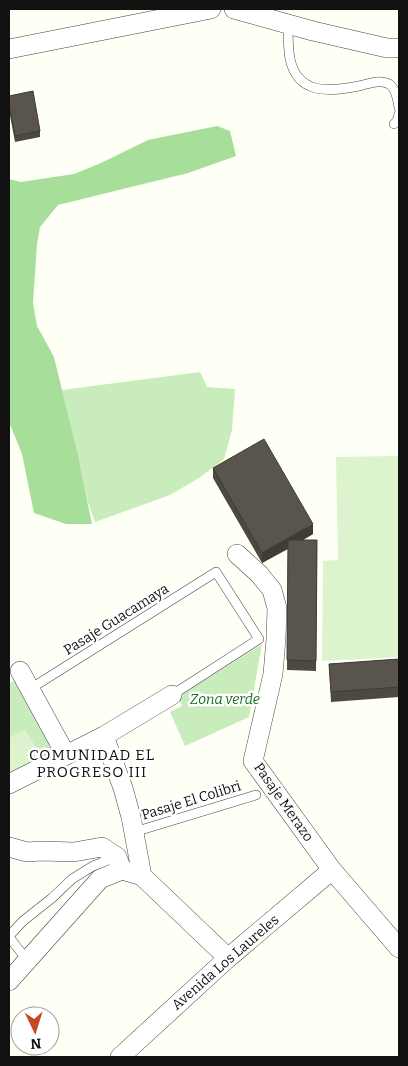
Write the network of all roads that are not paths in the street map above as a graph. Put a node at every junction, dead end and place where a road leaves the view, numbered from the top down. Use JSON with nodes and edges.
{"nodes":[{"id":1,"x":211,"y":9,"type":"edge"},
{"id":2,"x":234,"y":9,"type":"edge"},
{"id":3,"x":288,"y":24,"type":"junction"},
{"id":4,"x":399,"y":48,"type":"edge"},
{"id":5,"x":9,"y":49,"type":"edge"},
{"id":6,"x":399,"y":108,"type":"edge"},
{"id":7,"x":399,"y":114,"type":"edge"},
{"id":8,"x":394,"y":124,"type":"dead end"},
{"id":9,"x":236,"y":554,"type":"dead end"},
{"id":10,"x":20,"y":671,"type":"dead end"},
{"id":11,"x":30,"y":689,"type":"junction"},
{"id":12,"x":172,"y":695,"type":"joint"},
{"id":13,"x":104,"y":736,"type":"junction"},
{"id":14,"x":66,"y":756,"type":"junction"},
{"id":15,"x":9,"y":784,"type":"edge"},
{"id":16,"x":256,"y":795,"type":"dead end"},
{"id":17,"x":134,"y":832,"type":"junction"},
{"id":18,"x":18,"y":850,"type":"edge"},
{"id":19,"x":119,"y":863,"type":"junction"},
{"id":20,"x":332,"y":870,"type":"junction"},
{"id":21,"x":142,"y":876,"type":"junction"},
{"id":22,"x":9,"y":936,"type":"edge"},
{"id":23,"x":399,"y":948,"type":"edge"},
{"id":24,"x":228,"y":958,"type":"junction"},
{"id":25,"x":27,"y":960,"type":"junction"},
{"id":26,"x":9,"y":981,"type":"edge"},
{"id":27,"x":120,"y":1057,"type":"edge"}],
"edges":[{"from":1,"to":5,"type":"street"},
{"from":2,"to":3,"type":"street"},
{"from":3,"to":4,"type":"street"},
{"from":3,"to":6,"type":"lane"},
{"from":7,"to":8,"type":"lane"},
{"from":9,"to":20,"type":"street","name":"Pasaje Merazo"},
{"from":10,"to":11,"type":"street"},
{"from":11,"to":12,"type":"lane","name":"Pasaje Guacamaya"},
{"from":11,"to":14,"type":"street"},
{"from":12,"to":13,"type":"street"},
{"from":13,"to":14,"type":"street"},
{"from":13,"to":17,"type":"street"},
{"from":14,"to":15,"type":"street"},
{"from":16,"to":17,"type":"lane","name":"Pasaje El Colibri"},
{"from":17,"to":21,"type":"street"},
{"from":18,"to":19,"type":"street"},
{"from":19,"to":21,"type":"street"},
{"from":19,"to":22,"type":"lane"},
{"from":19,"to":25,"type":"street"},
{"from":20,"to":23,"type":"street","name":"Pasaje Merazo"},
{"from":20,"to":24,"type":"street","name":"Avenida Los Laureles"},
{"from":21,"to":24,"type":"street"},
{"from":22,"to":25,"type":"lane"},
{"from":24,"to":27,"type":"street","name":"Avenida Los Laureles"},
{"from":25,"to":26,"type":"street"}]}
